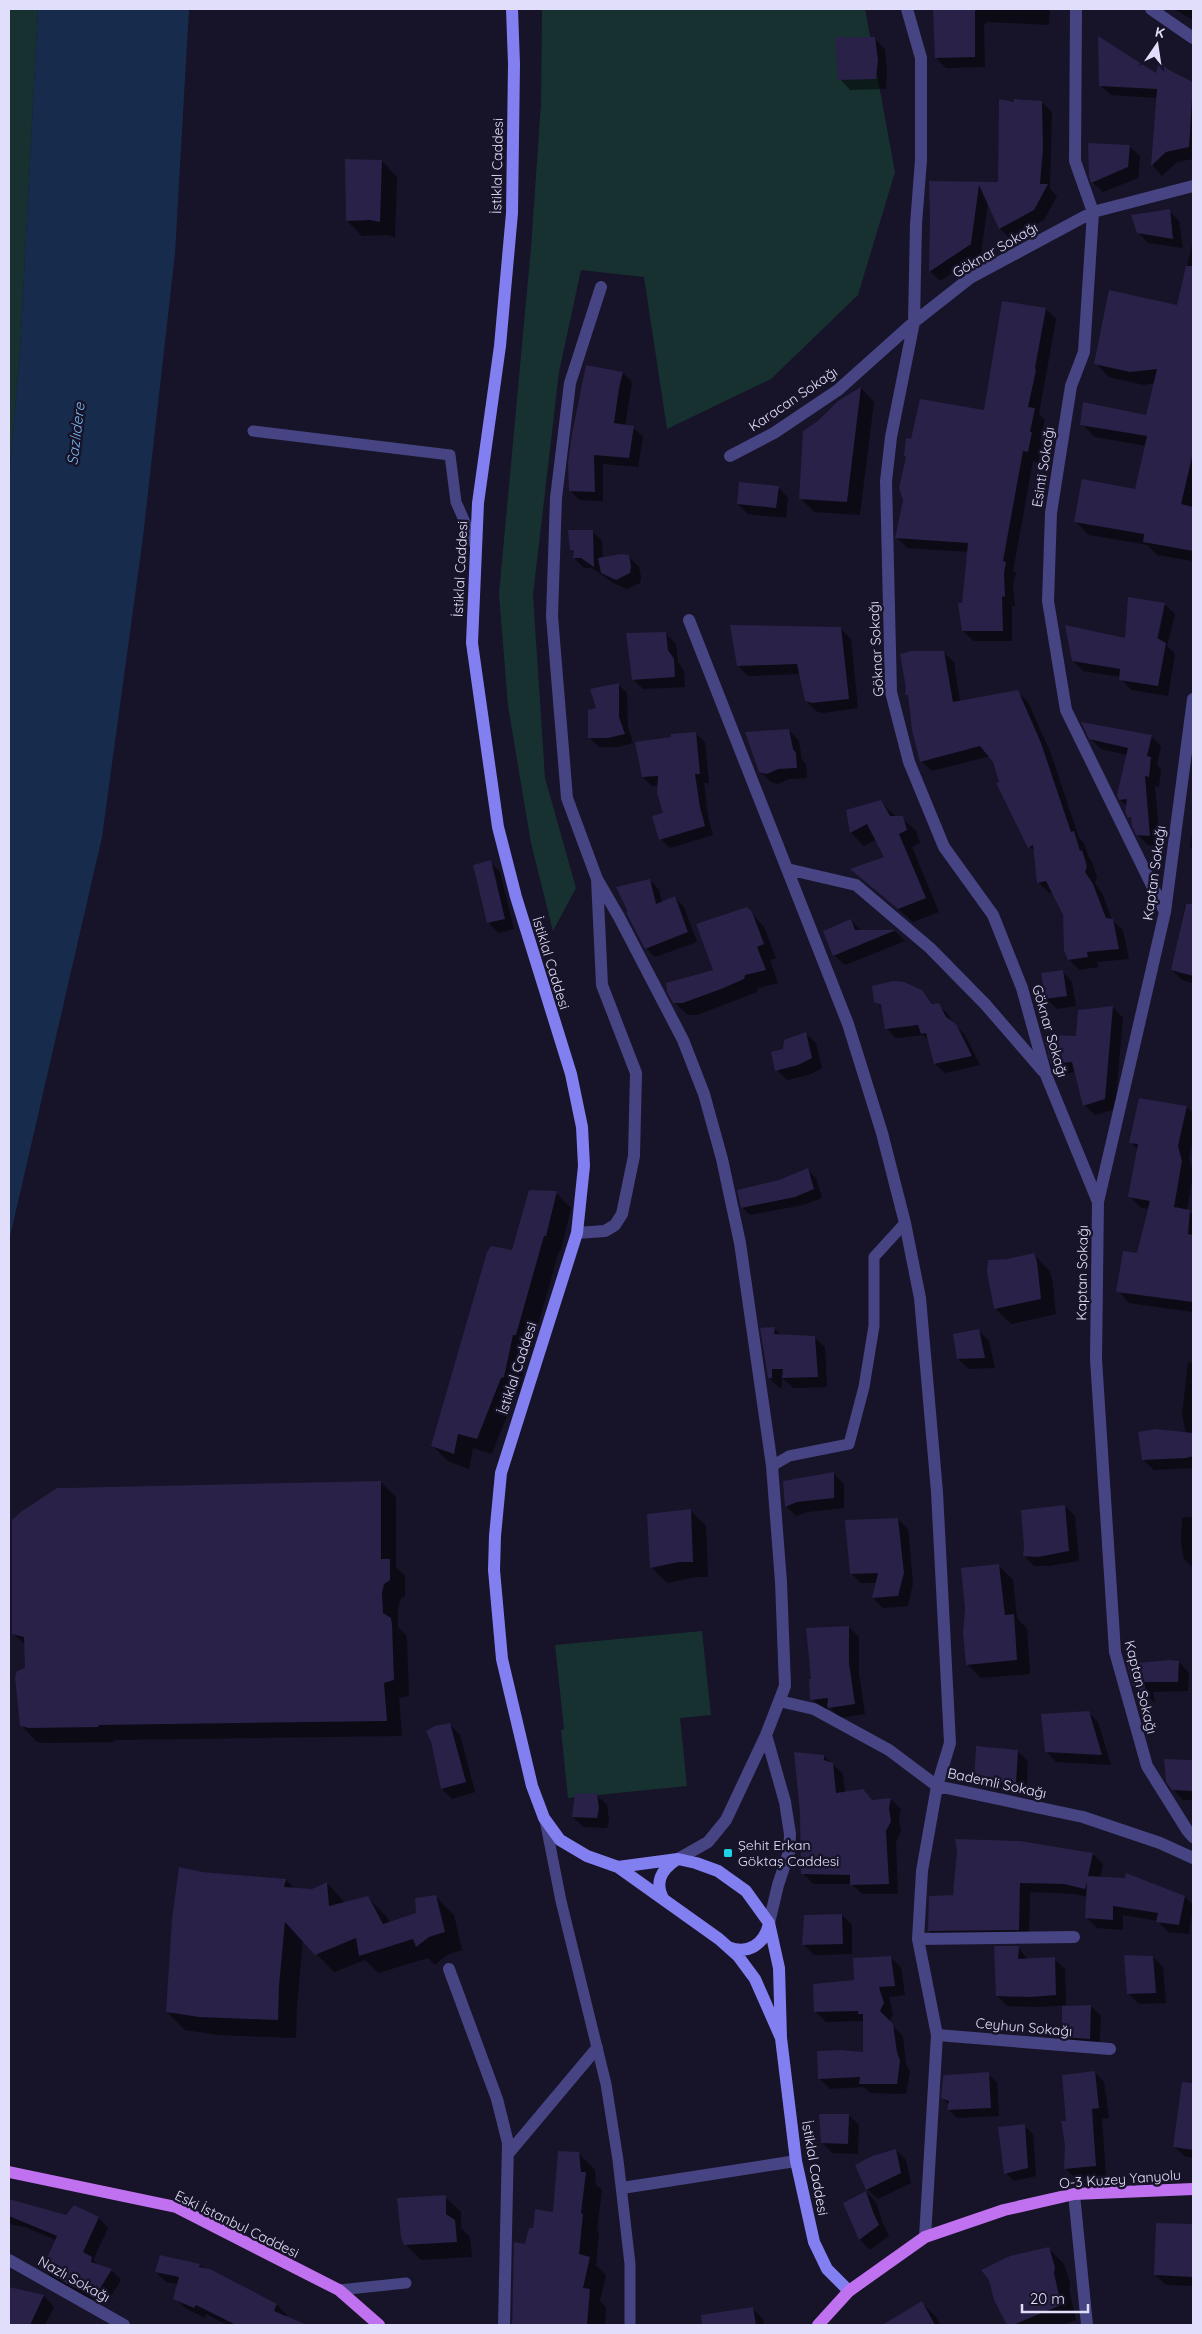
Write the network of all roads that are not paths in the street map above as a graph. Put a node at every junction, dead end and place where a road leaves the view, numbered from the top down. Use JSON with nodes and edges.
{"nodes":[{"id":1,"x":512,"y":9,"type":"edge"},
{"id":2,"x":906,"y":9,"type":"edge"},
{"id":3,"x":1076,"y":9,"type":"edge"},
{"id":4,"x":1151,"y":9,"type":"edge"},
{"id":5,"x":1193,"y":38,"type":"edge"},
{"id":6,"x":1193,"y":186,"type":"edge"},
{"id":7,"x":1093,"y":212,"type":"junction"},
{"id":8,"x":602,"y":287,"type":"dead end"},
{"id":9,"x":914,"y":322,"type":"junction"},
{"id":10,"x":253,"y":431,"type":"dead end"},
{"id":11,"x":730,"y":456,"type":"dead end"},
{"id":12,"x":475,"y":545,"type":"junction"},
{"id":13,"x":689,"y":620,"type":"dead end"},
{"id":14,"x":1193,"y":699,"type":"edge"},
{"id":15,"x":787,"y":869,"type":"junction"},
{"id":16,"x":596,"y":879,"type":"junction"},
{"id":17,"x":1165,"y":912,"type":"junction"},
{"id":18,"x":1046,"y":1075,"type":"junction"},
{"id":19,"x":1098,"y":1202,"type":"junction"},
{"id":20,"x":905,"y":1223,"type":"junction"},
{"id":21,"x":577,"y":1232,"type":"junction"},
{"id":22,"x":772,"y":1466,"type":"junction"},
{"id":23,"x":779,"y":1701,"type":"junction"},
{"id":24,"x":766,"y":1735,"type":"junction"},
{"id":25,"x":936,"y":1786,"type":"junction"},
{"id":26,"x":544,"y":1818,"type":"junction"},
{"id":27,"x":1193,"y":1837,"type":"edge"},
{"id":28,"x":1193,"y":1858,"type":"edge"},
{"id":29,"x":678,"y":1859,"type":"junction"},
{"id":30,"x":618,"y":1867,"type":"junction"},
{"id":31,"x":664,"y":1900,"type":"junction"},
{"id":32,"x":769,"y":1923,"type":"junction"},
{"id":33,"x":1074,"y":1937,"type":"dead end"},
{"id":34,"x":918,"y":1939,"type":"junction"},
{"id":35,"x":728,"y":1947,"type":"junction"},
{"id":36,"x":449,"y":1969,"type":"dead end"},
{"id":37,"x":936,"y":2035,"type":"junction"},
{"id":38,"x":781,"y":2038,"type":"junction"},
{"id":39,"x":598,"y":2048,"type":"junction"},
{"id":40,"x":1110,"y":2049,"type":"dead end"},
{"id":41,"x":508,"y":2154,"type":"junction"},
{"id":42,"x":796,"y":2161,"type":"junction"},
{"id":43,"x":9,"y":2172,"type":"edge"},
{"id":44,"x":622,"y":2188,"type":"junction"},
{"id":45,"x":1193,"y":2189,"type":"edge"},
{"id":46,"x":1074,"y":2194,"type":"junction"},
{"id":47,"x":924,"y":2237,"type":"junction"},
{"id":48,"x":9,"y":2260,"type":"edge"},
{"id":49,"x":406,"y":2283,"type":"dead end"},
{"id":50,"x":339,"y":2290,"type":"junction"},
{"id":51,"x":849,"y":2291,"type":"junction"},
{"id":52,"x":124,"y":2325,"type":"edge"},
{"id":53,"x":379,"y":2325,"type":"edge"},
{"id":54,"x":504,"y":2325,"type":"edge"},
{"id":55,"x":630,"y":2325,"type":"edge"},
{"id":56,"x":818,"y":2325,"type":"edge"},
{"id":57,"x":1087,"y":2325,"type":"edge"}],
"edges":[{"from":1,"to":12,"type":"main road","name":"İstiklal Caddesi"},
{"from":2,"to":9,"type":"street"},
{"from":3,"to":7,"type":"street","name":"Esinti Sokağı"},
{"from":4,"to":5,"type":"street"},
{"from":6,"to":7,"type":"street","name":"Göknar Sokağı"},
{"from":7,"to":9,"type":"street","name":"Göknar Sokağı"},
{"from":7,"to":17,"type":"street","name":"Esinti Sokağı"},
{"from":8,"to":16,"type":"street"},
{"from":9,"to":11,"type":"street","name":"Karacan Sokağı"},
{"from":9,"to":18,"type":"street","name":"Göknar Sokağı"},
{"from":10,"to":12,"type":"lane"},
{"from":12,"to":21,"type":"main road","name":"İstiklal Caddesi"},
{"from":13,"to":15,"type":"street"},
{"from":14,"to":17,"type":"street","name":"Kaptan Sokağı"},
{"from":15,"to":18,"type":"street"},
{"from":15,"to":20,"type":"street"},
{"from":16,"to":21,"type":"street"},
{"from":16,"to":22,"type":"street"},
{"from":17,"to":19,"type":"street","name":"Kaptan Sokağı"},
{"from":18,"to":19,"type":"street","name":"Göknar Sokağı"},
{"from":19,"to":27,"type":"street","name":"Kaptan Sokağı"},
{"from":20,"to":22,"type":"lane"},
{"from":20,"to":25,"type":"street"},
{"from":21,"to":26,"type":"main road","name":"İstiklal Caddesi"},
{"from":22,"to":23,"type":"street"},
{"from":23,"to":24,"type":"street"},
{"from":23,"to":25,"type":"street","name":"Bademli Sokağı"},
{"from":24,"to":29,"type":"street"},
{"from":24,"to":32,"type":"street"},
{"from":25,"to":28,"type":"street","name":"Bademli Sokağı"},
{"from":25,"to":34,"type":"street"},
{"from":26,"to":30,"type":"main road","name":"İstiklal Caddesi"},
{"from":26,"to":39,"type":"lane"},
{"from":29,"to":30,"type":"main road","name":"İstiklal Caddesi"},
{"from":29,"to":31,"type":"main road"},
{"from":29,"to":32,"type":"main road","name":"İstiklal Caddesi"},
{"from":30,"to":31,"type":"main road","name":"İstiklal Caddesi"},
{"from":31,"to":35,"type":"main road","name":"İstiklal Caddesi"},
{"from":32,"to":35,"type":"main road"},
{"from":32,"to":38,"type":"main road","name":"İstiklal Caddesi"},
{"from":33,"to":34,"type":"street"},
{"from":34,"to":37,"type":"street"},
{"from":35,"to":38,"type":"main road","name":"İstiklal Caddesi"},
{"from":36,"to":41,"type":"street"},
{"from":37,"to":40,"type":"street","name":"Ceyhun Sokağı"},
{"from":37,"to":47,"type":"street"},
{"from":38,"to":42,"type":"main road","name":"İstiklal Caddesi"},
{"from":39,"to":41,"type":"street"},
{"from":39,"to":44,"type":"lane"},
{"from":41,"to":54,"type":"street"},
{"from":42,"to":44,"type":"street"},
{"from":42,"to":51,"type":"main road","name":"İstiklal Caddesi"},
{"from":43,"to":50,"type":"main road","name":"Eski İstanbul Caddesi"},
{"from":44,"to":55,"type":"lane"},
{"from":45,"to":46,"type":"main road","name":"O-3 Kuzey Yanyolu"},
{"from":46,"to":47,"type":"main road","name":"O-3 Kuzey Yanyolu"},
{"from":46,"to":57,"type":"street"},
{"from":47,"to":51,"type":"main road","name":"O-3 Kuzey Yanyolu"},
{"from":48,"to":52,"type":"street","name":"Nazlı Sokağı"},
{"from":49,"to":50,"type":"lane"},
{"from":50,"to":53,"type":"main road","name":"Eski İstanbul Caddesi"},
{"from":51,"to":56,"type":"main road","name":"O-3 Kuzey Yanyolu"}]}
